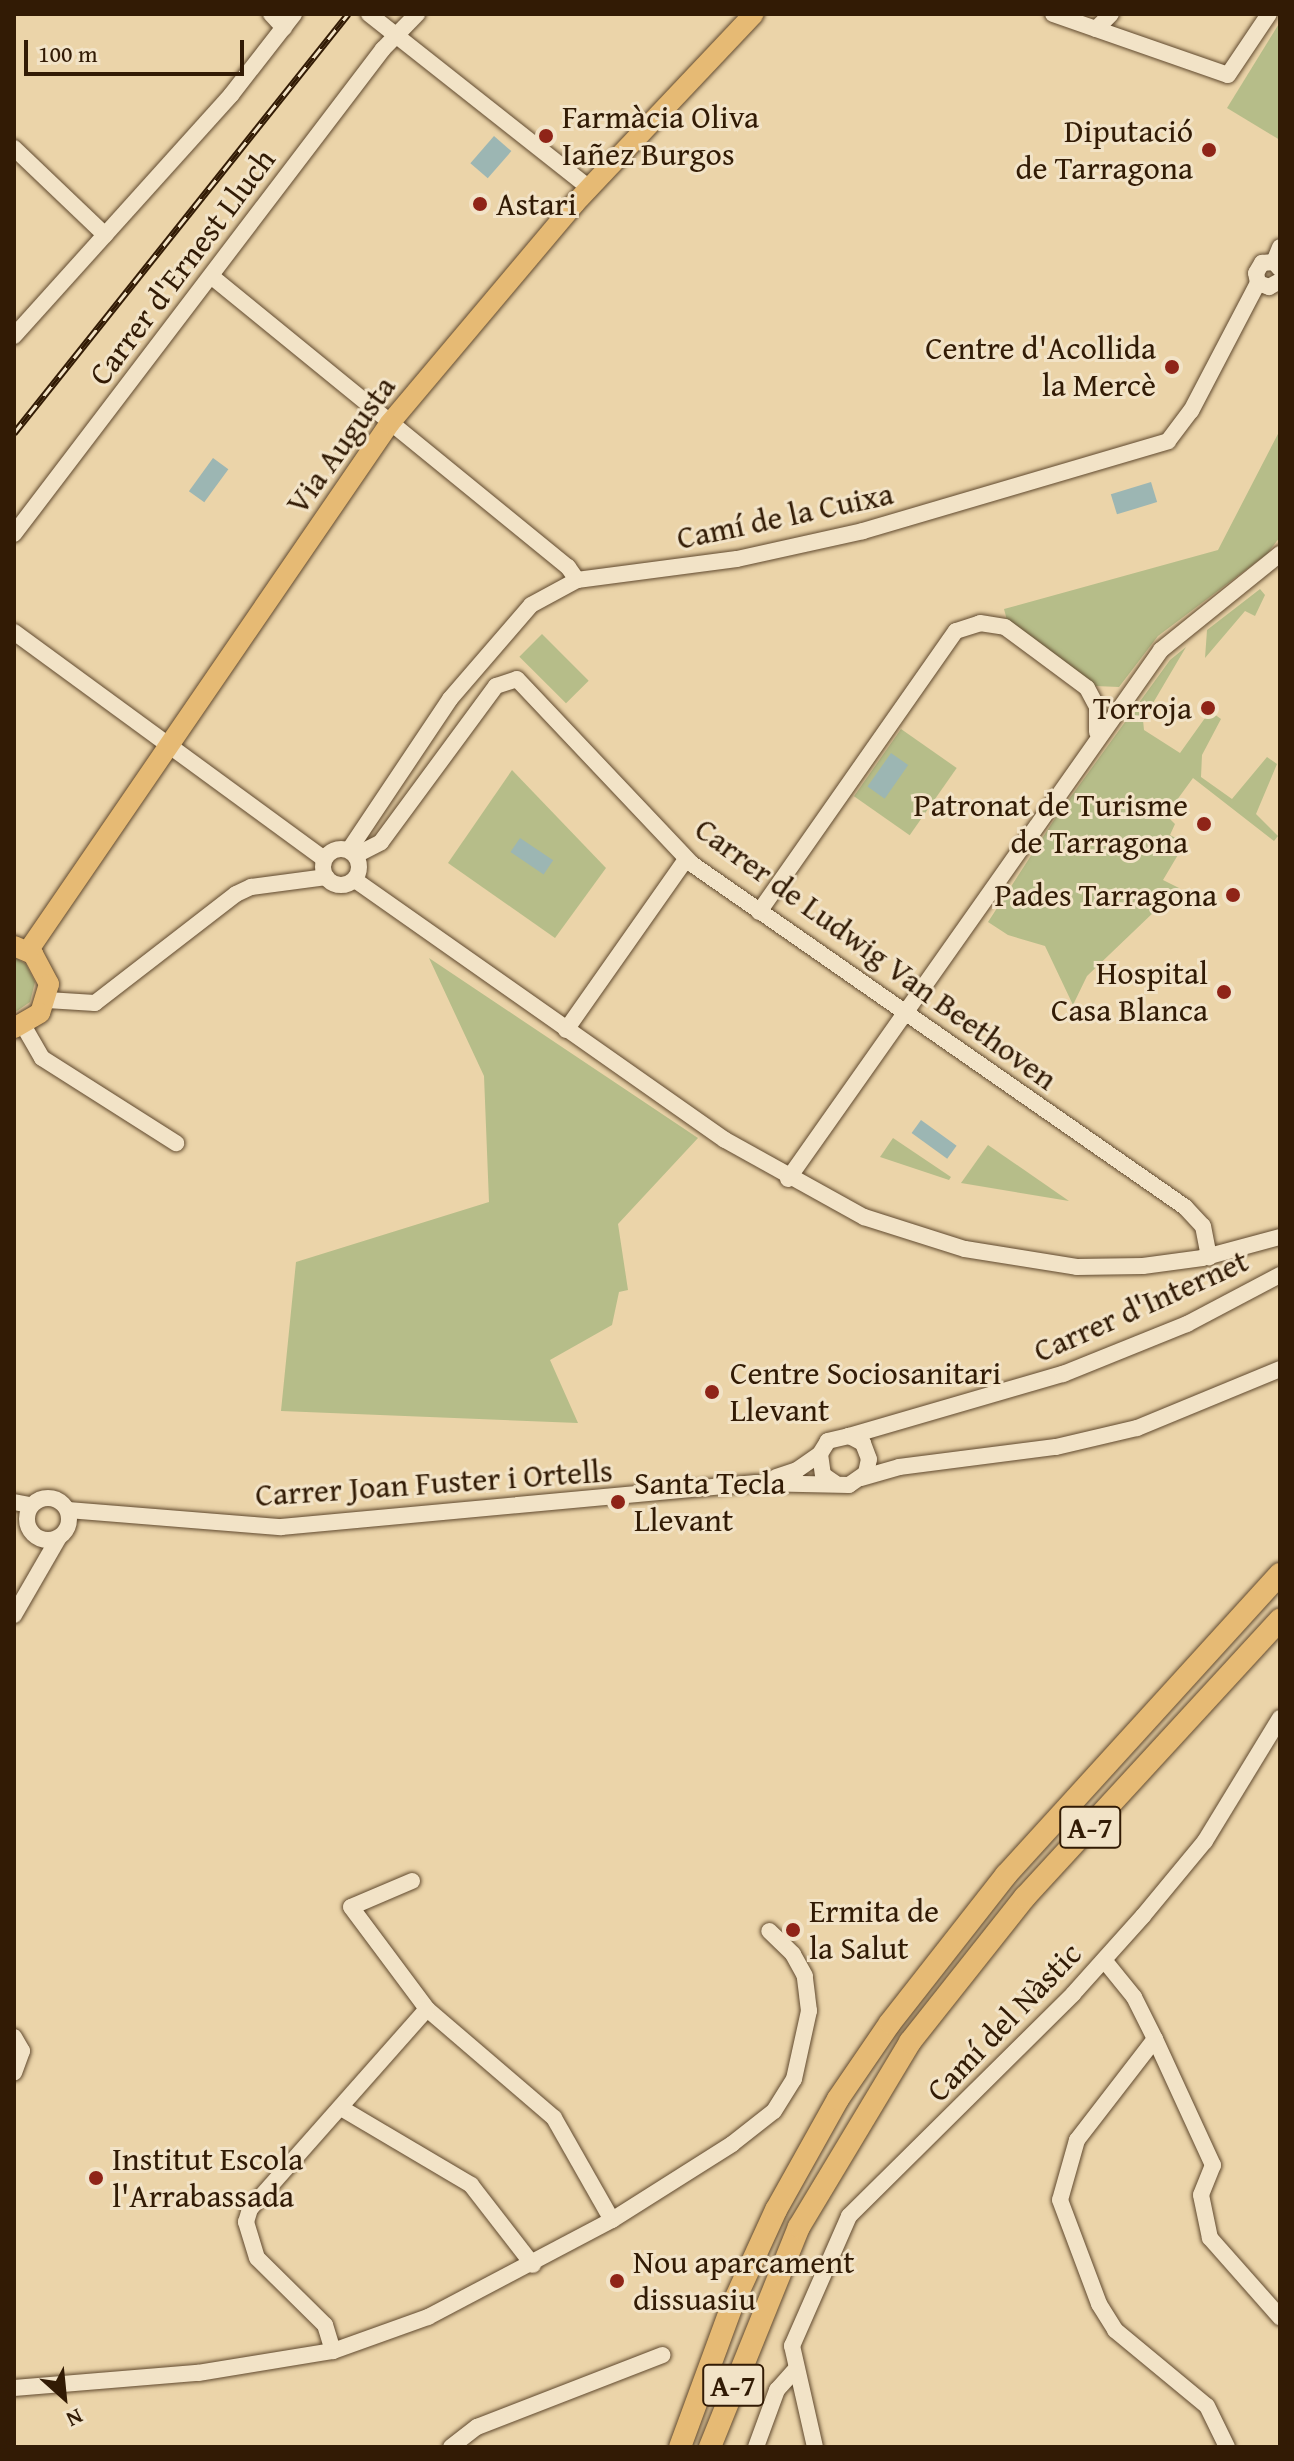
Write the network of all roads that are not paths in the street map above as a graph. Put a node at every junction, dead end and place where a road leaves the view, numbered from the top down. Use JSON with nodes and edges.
{"nodes":[{"id":1,"x":271,"y":14,"type":"edge"},
{"id":2,"x":369,"y":14,"type":"edge"},
{"id":3,"x":417,"y":14,"type":"edge"},
{"id":4,"x":754,"y":14,"type":"edge"},
{"id":5,"x":1053,"y":14,"type":"edge"},
{"id":6,"x":1111,"y":14,"type":"edge"},
{"id":7,"x":1269,"y":14,"type":"edge"},
{"id":8,"x":289,"y":21,"type":"edge"},
{"id":9,"x":1096,"y":29,"type":"junction"},
{"id":10,"x":395,"y":35,"type":"junction"},
{"id":11,"x":14,"y":148,"type":"edge"},
{"id":12,"x":589,"y":188,"type":"junction"},
{"id":13,"x":105,"y":235,"type":"junction"},
{"id":14,"x":1278,"y":259,"type":"edge"},
{"id":15,"x":211,"y":276,"type":"junction"},
{"id":16,"x":1273,"y":285,"type":"edge"},
{"id":17,"x":14,"y":336,"type":"edge"},
{"id":18,"x":390,"y":423,"type":"junction"},
{"id":19,"x":14,"y":534,"type":"edge"},
{"id":20,"x":1280,"y":554,"type":"edge"},
{"id":21,"x":577,"y":580,"type":"junction"},
{"id":22,"x":14,"y":632,"type":"edge"},
{"id":23,"x":1096,"y":736,"type":"junction"},
{"id":24,"x":169,"y":744,"type":"junction"},
{"id":25,"x":352,"y":852,"type":"junction"},
{"id":26,"x":324,"y":859,"type":"junction"},
{"id":27,"x":686,"y":859,"type":"junction"},
{"id":28,"x":326,"y":877,"type":"junction"},
{"id":29,"x":355,"y":880,"type":"junction"},
{"id":30,"x":759,"y":912,"type":"junction"},
{"id":31,"x":21,"y":948,"type":"edge"},
{"id":32,"x":47,"y":1000,"type":"junction"},
{"id":33,"x":906,"y":1014,"type":"junction"},
{"id":34,"x":19,"y":1027,"type":"edge"},
{"id":35,"x":566,"y":1030,"type":"junction"},
{"id":36,"x":176,"y":1143,"type":"dead end"},
{"id":37,"x":788,"y":1179,"type":"junction"},
{"id":38,"x":1280,"y":1237,"type":"edge"},
{"id":39,"x":1209,"y":1257,"type":"junction"},
{"id":40,"x":1280,"y":1275,"type":"edge"},
{"id":41,"x":1280,"y":1369,"type":"edge"},
{"id":42,"x":860,"y":1444,"type":"junction"},
{"id":43,"x":820,"y":1454,"type":"junction"},
{"id":44,"x":899,"y":1467,"type":"junction"},
{"id":45,"x":861,"y":1478,"type":"junction"},
{"id":46,"x":756,"y":1483,"type":"junction"},
{"id":47,"x":835,"y":1483,"type":"junction"},
{"id":48,"x":22,"y":1504,"type":"edge"},
{"id":49,"x":68,"y":1510,"type":"junction"},
{"id":50,"x":59,"y":1537,"type":"junction"},
{"id":51,"x":1280,"y":1574,"type":"edge"},
{"id":52,"x":14,"y":1615,"type":"edge"},
{"id":53,"x":1280,"y":1620,"type":"edge"},
{"id":54,"x":1280,"y":1718,"type":"edge"},
{"id":55,"x":412,"y":1881,"type":"dead end"},
{"id":56,"x":769,"y":1931,"type":"dead end"},
{"id":57,"x":1104,"y":1960,"type":"junction"},
{"id":58,"x":427,"y":2009,"type":"junction"},
{"id":59,"x":14,"y":2037,"type":"edge"},
{"id":60,"x":1155,"y":2039,"type":"junction"},
{"id":61,"x":14,"y":2073,"type":"edge"},
{"id":62,"x":341,"y":2108,"type":"junction"},
{"id":63,"x":612,"y":2220,"type":"junction"},
{"id":64,"x":533,"y":2265,"type":"junction"},
{"id":65,"x":1280,"y":2317,"type":"edge"},
{"id":66,"x":757,"y":2323,"type":"junction"},
{"id":67,"x":333,"y":2351,"type":"junction"},
{"id":68,"x":663,"y":2355,"type":"dead end"},
{"id":69,"x":795,"y":2370,"type":"junction"},
{"id":70,"x":14,"y":2388,"type":"edge"},
{"id":71,"x":451,"y":2447,"type":"edge"},
{"id":72,"x":680,"y":2447,"type":"edge"},
{"id":73,"x":710,"y":2447,"type":"edge"},
{"id":74,"x":722,"y":2447,"type":"edge"},
{"id":75,"x":756,"y":2447,"type":"edge"},
{"id":76,"x":815,"y":2447,"type":"edge"},
{"id":77,"x":1227,"y":2447,"type":"edge"}],
"edges":[{"from":1,"to":8,"type":"street"},
{"from":2,"to":10,"type":"street"},
{"from":3,"to":10,"type":"street","name":"Carrer d'Ernest Lluch"},
{"from":4,"to":12,"type":"main road","name":"Via Augusta"},
{"from":5,"to":9,"type":"street"},
{"from":6,"to":9,"type":"street"},
{"from":7,"to":9,"type":"street"},
{"from":8,"to":13,"type":"street"},
{"from":10,"to":12,"type":"street"},
{"from":10,"to":15,"type":"street","name":"Carrer d'Ernest Lluch"},
{"from":11,"to":13,"type":"street"},
{"from":12,"to":18,"type":"main road","name":"Via Augusta"},
{"from":13,"to":17,"type":"street"},
{"from":14,"to":16,"type":"street","name":"Camí de la Cuixa"},
{"from":15,"to":18,"type":"street"},
{"from":15,"to":19,"type":"street","name":"Carrer d'Ernest Lluch"},
{"from":16,"to":21,"type":"street","name":"Camí de la Cuixa"},
{"from":18,"to":21,"type":"street"},
{"from":18,"to":24,"type":"main road","name":"Via Augusta"},
{"from":20,"to":23,"type":"street"},
{"from":21,"to":25,"type":"street","name":"Camí de la Cuixa"},
{"from":22,"to":24,"type":"street"},
{"from":23,"to":30,"type":"street"},
{"from":23,"to":33,"type":"street"},
{"from":24,"to":26,"type":"street"},
{"from":24,"to":31,"type":"main road","name":"Via Augusta"},
{"from":25,"to":26,"type":"street"},
{"from":25,"to":27,"type":"street","name":"Carrer de Ludwig Van Beethoven"},
{"from":25,"to":29,"type":"street"},
{"from":26,"to":28,"type":"street"},
{"from":27,"to":30,"type":"street","name":"Carrer de Ludwig Van Beethoven"},
{"from":27,"to":35,"type":"street"},
{"from":28,"to":29,"type":"street"},
{"from":28,"to":32,"type":"street"},
{"from":29,"to":35,"type":"street"},
{"from":30,"to":33,"type":"street","name":"Carrer de Ludwig Van Beethoven"},
{"from":31,"to":32,"type":"main road"},
{"from":32,"to":34,"type":"main road"},
{"from":33,"to":37,"type":"street"},
{"from":33,"to":39,"type":"street","name":"Carrer de Ludwig Van Beethoven"},
{"from":34,"to":36,"type":"street"},
{"from":35,"to":37,"type":"street"},
{"from":37,"to":39,"type":"street"},
{"from":38,"to":39,"type":"street"},
{"from":40,"to":42,"type":"street","name":"Carrer d'Internet"},
{"from":41,"to":44,"type":"street"},
{"from":42,"to":43,"type":"street"},
{"from":42,"to":44,"type":"street"},
{"from":42,"to":45,"type":"street"},
{"from":43,"to":46,"type":"street","name":"Carrer Joan Fuster i Ortells"},
{"from":43,"to":47,"type":"street"},
{"from":44,"to":45,"type":"street"},
{"from":45,"to":47,"type":"street"},
{"from":46,"to":47,"type":"street","name":"Carrer Joan Fuster i Ortells"},
{"from":46,"to":49,"type":"street","name":"Carrer Joan Fuster i Ortells"},
{"from":48,"to":49,"type":"street"},
{"from":48,"to":50,"type":"street"},
{"from":49,"to":50,"type":"street"},
{"from":50,"to":52,"type":"street"},
{"from":51,"to":72,"type":"highway","number":"A-7"},
{"from":53,"to":66,"type":"highway","number":"A-7"},
{"from":54,"to":57,"type":"street","name":"Camí del Nàstic"},
{"from":55,"to":58,"type":"street"},
{"from":56,"to":63,"type":"street"},
{"from":57,"to":60,"type":"street"},
{"from":57,"to":69,"type":"street","name":"Camí del Nàstic"},
{"from":58,"to":62,"type":"street"},
{"from":58,"to":63,"type":"street"},
{"from":59,"to":61,"type":"street"},
{"from":60,"to":65,"type":"street"},
{"from":60,"to":77,"type":"street"},
{"from":62,"to":64,"type":"street"},
{"from":62,"to":67,"type":"street"},
{"from":63,"to":64,"type":"street"},
{"from":64,"to":67,"type":"street"},
{"from":66,"to":73,"type":"highway","number":"A-7"},
{"from":66,"to":74,"type":"highway"},
{"from":67,"to":70,"type":"street"},
{"from":68,"to":71,"type":"street"},
{"from":69,"to":75,"type":"street"},
{"from":69,"to":76,"type":"street"}]}
